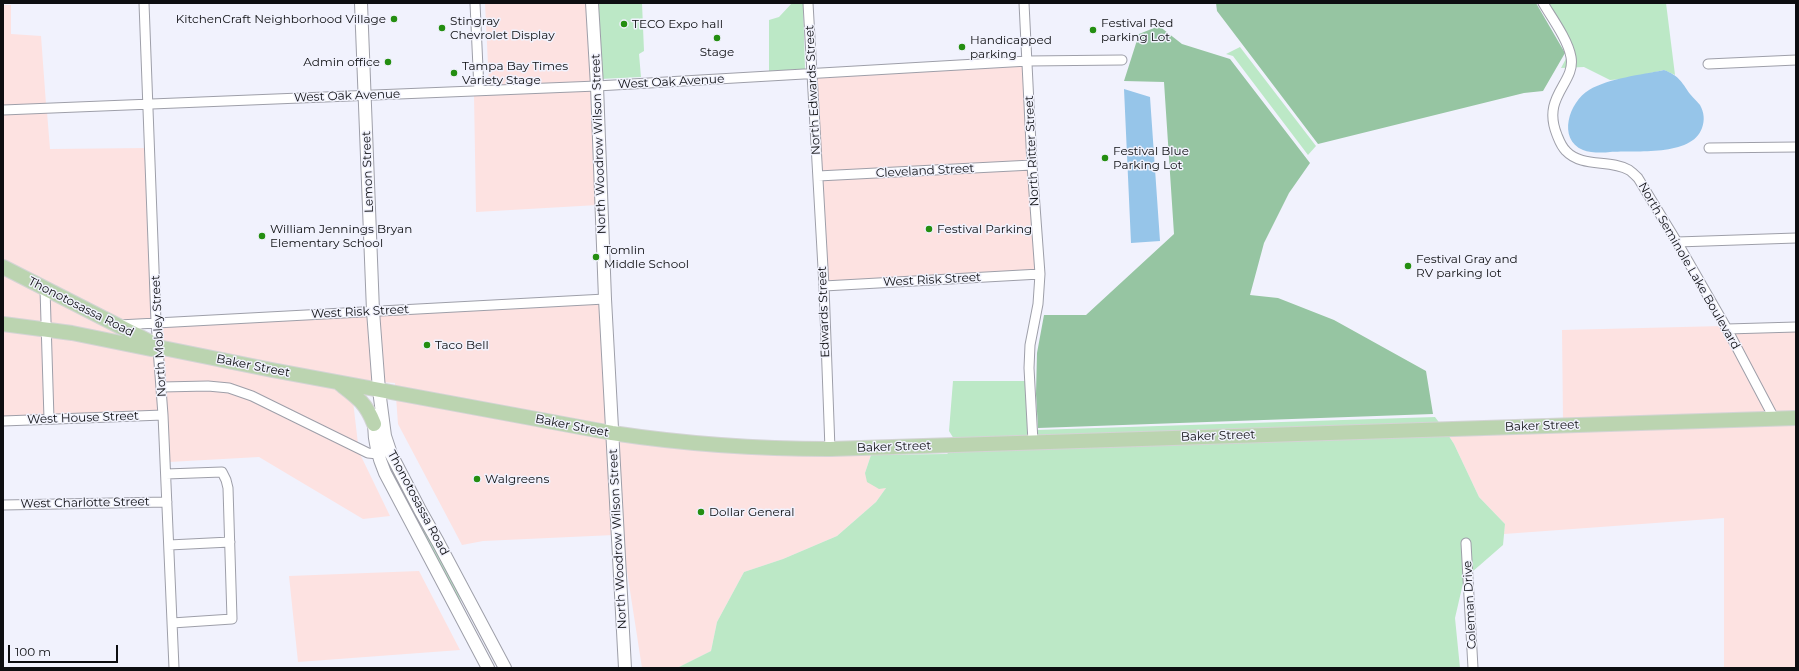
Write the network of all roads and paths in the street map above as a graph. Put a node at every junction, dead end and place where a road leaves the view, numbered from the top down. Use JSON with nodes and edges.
{"nodes":[{"id":1,"x":144,"y":3,"type":"edge"},
{"id":2,"x":361,"y":3,"type":"edge"},
{"id":3,"x":475,"y":3,"type":"edge"},
{"id":4,"x":592,"y":3,"type":"edge"},
{"id":5,"x":808,"y":3,"type":"edge"},
{"id":6,"x":1024,"y":3,"type":"edge"},
{"id":7,"x":1543,"y":3,"type":"edge"},
{"id":8,"x":1122,"y":60,"type":"dead end"},
{"id":9,"x":1796,"y":60,"type":"edge"},
{"id":10,"x":1028,"y":61,"type":"junction"},
{"id":11,"x":1708,"y":64,"type":"dead end"},
{"id":12,"x":811,"y":74,"type":"junction"},
{"id":13,"x":597,"y":86,"type":"junction"},
{"id":14,"x":479,"y":90,"type":"junction"},
{"id":15,"x":365,"y":95,"type":"junction"},
{"id":16,"x":149,"y":104,"type":"junction"},
{"id":17,"x":3,"y":110,"type":"edge"},
{"id":18,"x":1796,"y":146,"type":"edge"},
{"id":19,"x":1709,"y":148,"type":"dead end"},
{"id":20,"x":1032,"y":165,"type":"junction"},
{"id":21,"x":818,"y":176,"type":"junction"},
{"id":22,"x":1796,"y":238,"type":"edge"},
{"id":23,"x":1677,"y":242,"type":"junction"},
{"id":24,"x":3,"y":267,"type":"edge"},
{"id":25,"x":1040,"y":274,"type":"junction"},
{"id":26,"x":824,"y":286,"type":"junction"},
{"id":27,"x":45,"y":289,"type":"junction"},
{"id":28,"x":605,"y":299,"type":"junction"},
{"id":29,"x":373,"y":312,"type":"junction"},
{"id":30,"x":156,"y":322,"type":"junction"},
{"id":31,"x":3,"y":324,"type":"edge"},
{"id":32,"x":116,"y":325,"type":"junction"},
{"id":33,"x":1796,"y":327,"type":"edge"},
{"id":34,"x":46,"y":328,"type":"junction"},
{"id":35,"x":1727,"y":329,"type":"junction"},
{"id":36,"x":158,"y":347,"type":"junction"},
{"id":37,"x":336,"y":382,"type":"junction"},
{"id":38,"x":162,"y":387,"type":"junction"},
{"id":39,"x":379,"y":390,"type":"junction"},
{"id":40,"x":164,"y":415,"type":"junction"},
{"id":41,"x":1774,"y":418,"type":"junction"},
{"id":42,"x":1796,"y":418,"type":"edge"},
{"id":43,"x":49,"y":419,"type":"junction"},
{"id":44,"x":3,"y":421,"type":"edge"},
{"id":45,"x":374,"y":424,"type":"junction"},
{"id":46,"x":612,"y":433,"type":"junction"},
{"id":47,"x":385,"y":436,"type":"junction"},
{"id":48,"x":1033,"y":442,"type":"junction"},
{"id":49,"x":830,"y":449,"type":"junction"},
{"id":50,"x":378,"y":454,"type":"junction"},
{"id":51,"x":401,"y":473,"type":"junction"},
{"id":52,"x":166,"y":474,"type":"junction"},
{"id":53,"x":167,"y":502,"type":"junction"},
{"id":54,"x":3,"y":505,"type":"edge"},
{"id":55,"x":230,"y":542,"type":"junction"},
{"id":56,"x":1466,"y":543,"type":"dead end"},
{"id":57,"x":169,"y":545,"type":"junction"},
{"id":58,"x":172,"y":623,"type":"junction"},
{"id":59,"x":174,"y":668,"type":"edge"},
{"id":60,"x":488,"y":668,"type":"edge"},
{"id":61,"x":505,"y":668,"type":"edge"},
{"id":62,"x":625,"y":668,"type":"edge"},
{"id":63,"x":1473,"y":668,"type":"edge"}],
"edges":[{"from":1,"to":16,"type":"street","name":"North Mobley Street"},
{"from":2,"to":15,"type":"street","name":"Lemon Street"},
{"from":3,"to":14,"type":"street"},
{"from":4,"to":13,"type":"street","name":"North Woodrow Wilson Street"},
{"from":5,"to":12,"type":"street","name":"North Edwards Street"},
{"from":6,"to":10,"type":"street","name":"North Ritter Street"},
{"from":7,"to":23,"type":"street","name":"North Seminole Lake Boulevard"},
{"from":8,"to":10,"type":"street","name":"West Oak Avenue"},
{"from":9,"to":11,"type":"street"},
{"from":10,"to":12,"type":"street","name":"West Oak Avenue"},
{"from":10,"to":20,"type":"street","name":"North Ritter Street"},
{"from":12,"to":13,"type":"street","name":"West Oak Avenue"},
{"from":12,"to":21,"type":"street","name":"North Edwards Street"},
{"from":13,"to":14,"type":"street","name":"West Oak Avenue"},
{"from":13,"to":28,"type":"street","name":"North Woodrow Wilson Street"},
{"from":14,"to":15,"type":"street","name":"West Oak Avenue"},
{"from":15,"to":16,"type":"street","name":"West Oak Avenue"},
{"from":15,"to":29,"type":"street","name":"Lemon Street"},
{"from":16,"to":17,"type":"street","name":"West Oak Avenue"},
{"from":16,"to":30,"type":"street","name":"North Mobley Street"},
{"from":18,"to":19,"type":"street"},
{"from":20,"to":21,"type":"street","name":"Cleveland Street"},
{"from":20,"to":25,"type":"street","name":"North Ritter Street"},
{"from":21,"to":26,"type":"street","name":"Edwards Street"},
{"from":22,"to":23,"type":"street"},
{"from":23,"to":35,"type":"street","name":"North Seminole Lake Boulevard"},
{"from":24,"to":27,"type":"main road","name":"Thonotosassa Road"},
{"from":25,"to":26,"type":"street","name":"West Risk Street"},
{"from":25,"to":48,"type":"street","name":"North Ritter Street"},
{"from":26,"to":49,"type":"street","name":"Edwards Street"},
{"from":27,"to":32,"type":"main road","name":"Thonotosassa Road"},
{"from":27,"to":34,"type":"street"},
{"from":28,"to":29,"type":"street","name":"West Risk Street"},
{"from":28,"to":46,"type":"street","name":"North Woodrow Wilson Street"},
{"from":29,"to":30,"type":"street","name":"West Risk Street"},
{"from":29,"to":39,"type":"street","name":"Lemon Street"},
{"from":30,"to":32,"type":"street","name":"West Risk Street"},
{"from":30,"to":36,"type":"street","name":"North Mobley Street"},
{"from":31,"to":34,"type":"main road","name":"Baker Street"},
{"from":32,"to":36,"type":"main road","name":"Thonotosassa Road"},
{"from":33,"to":35,"type":"street"},
{"from":34,"to":36,"type":"main road","name":"Baker Street"},
{"from":34,"to":43,"type":"street"},
{"from":35,"to":41,"type":"street","name":"North Seminole Lake Boulevard"},
{"from":36,"to":37,"type":"main road","name":"Baker Street"},
{"from":36,"to":38,"type":"street","name":"North Mobley Street"},
{"from":37,"to":39,"type":"main road","name":"Baker Street"},
{"from":37,"to":45,"type":"main road"},
{"from":38,"to":40,"type":"street","name":"North Mobley Street"},
{"from":38,"to":50,"type":"street"},
{"from":39,"to":45,"type":"street","name":"Thonotosassa Road"},
{"from":39,"to":46,"type":"main road","name":"Baker Street"},
{"from":39,"to":47,"type":"street","name":"Thonotosassa Road"},
{"from":40,"to":43,"type":"street","name":"West House Street"},
{"from":40,"to":52,"type":"street","name":"North Mobley Street"},
{"from":41,"to":42,"type":"main road","name":"Baker Street"},
{"from":41,"to":48,"type":"main road","name":"Baker Street"},
{"from":43,"to":44,"type":"street","name":"West House Street"},
{"from":45,"to":50,"type":"street","name":"Thonotosassa Road"},
{"from":46,"to":49,"type":"main road","name":"Baker Street"},
{"from":46,"to":62,"type":"street","name":"North Woodrow Wilson Street"},
{"from":47,"to":50,"type":"street"},
{"from":47,"to":51,"type":"street","name":"Thonotosassa Road"},
{"from":48,"to":49,"type":"main road","name":"Baker Street"},
{"from":50,"to":51,"type":"street"},
{"from":50,"to":60,"type":"street","name":"Thonotosassa Road"},
{"from":51,"to":61,"type":"street","name":"Thonotosassa Road"},
{"from":52,"to":53,"type":"street","name":"North Mobley Street"},
{"from":52,"to":55,"type":"street"},
{"from":53,"to":54,"type":"street","name":"West Charlotte Street"},
{"from":53,"to":57,"type":"street","name":"North Mobley Street"},
{"from":55,"to":57,"type":"street"},
{"from":55,"to":58,"type":"street"},
{"from":56,"to":63,"type":"street","name":"Coleman Drive"},
{"from":57,"to":58,"type":"street","name":"North Mobley Street"},
{"from":58,"to":59,"type":"street","name":"North Mobley Street"}]}
